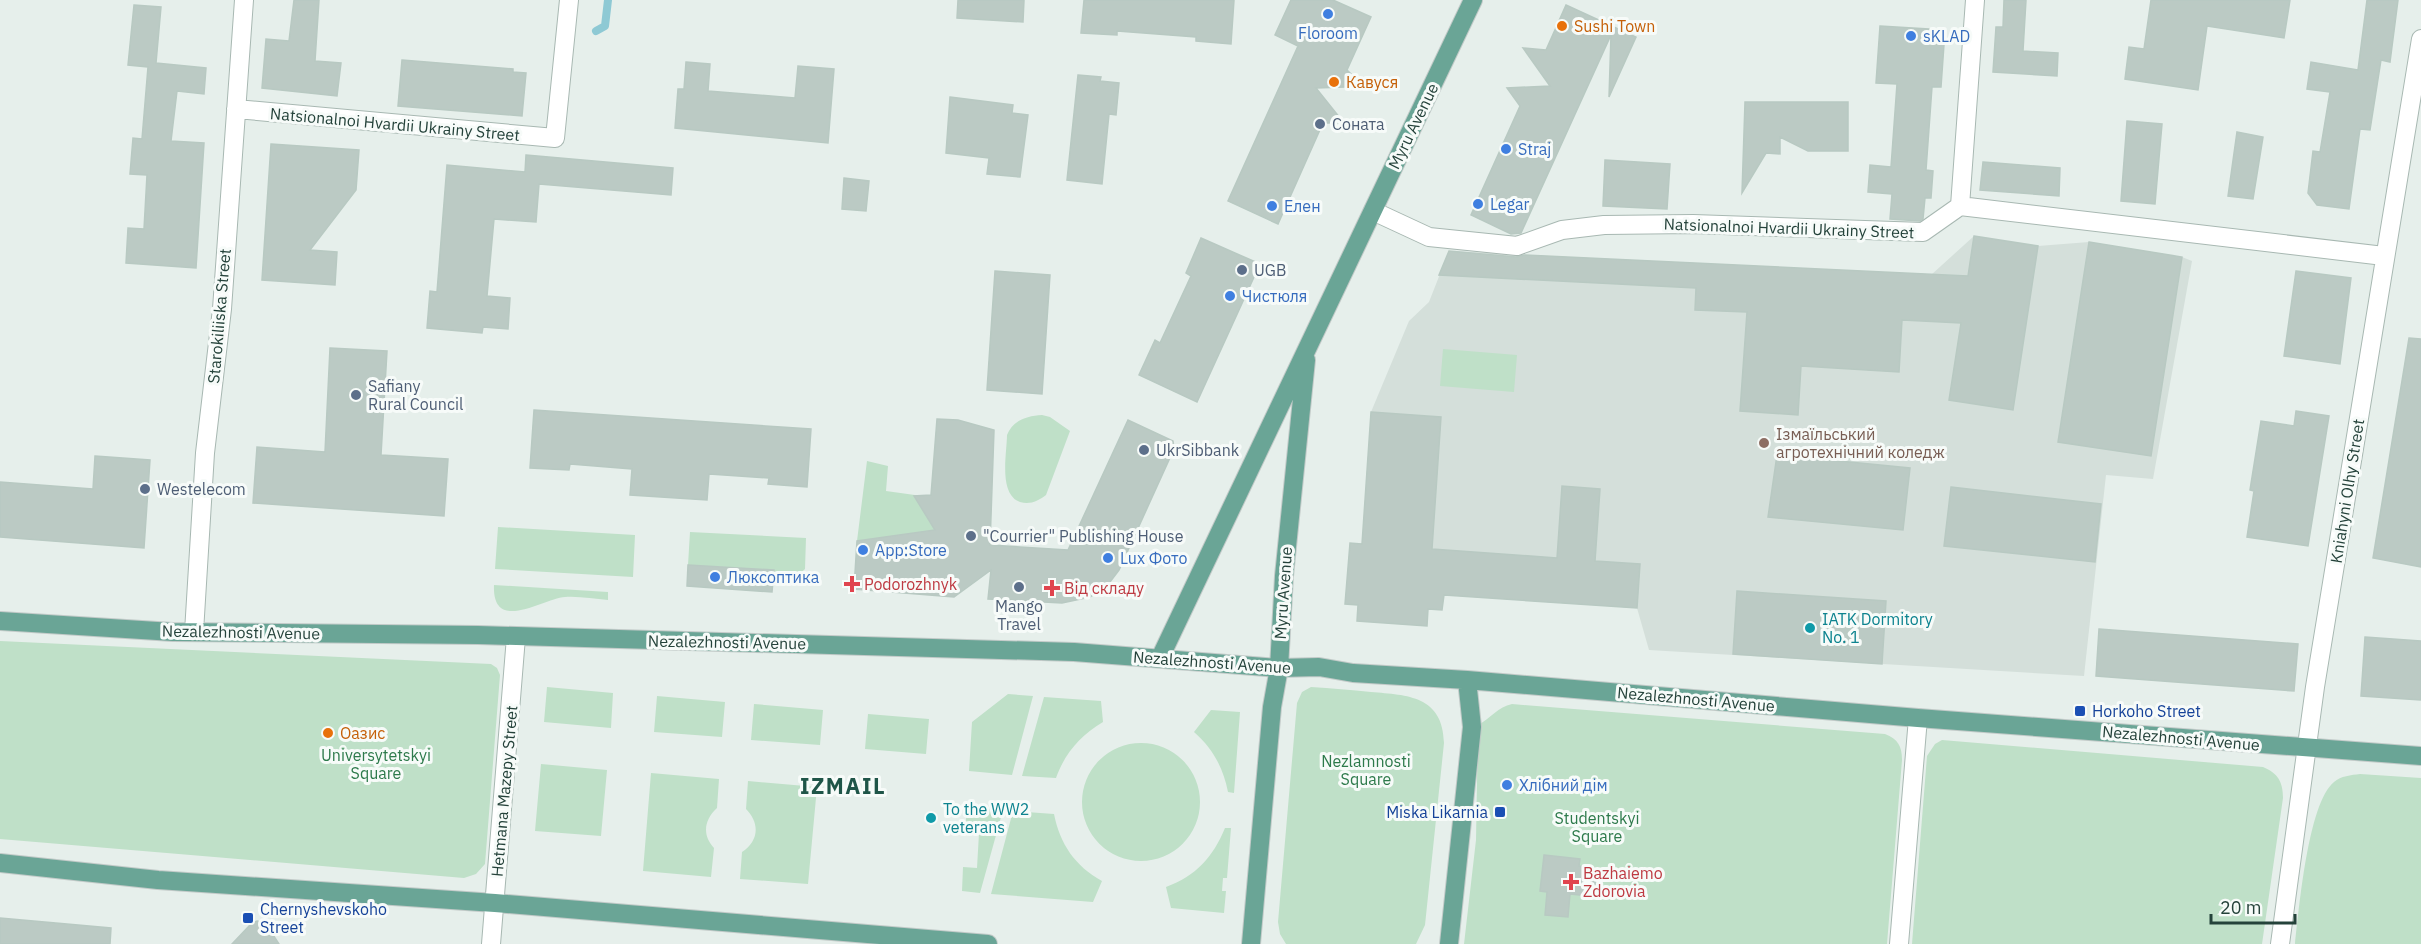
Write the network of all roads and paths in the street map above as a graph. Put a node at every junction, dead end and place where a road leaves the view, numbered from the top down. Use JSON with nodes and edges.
{"nodes":[{"id":1,"x":244,"y":0,"type":"edge"},
{"id":2,"x":569,"y":0,"type":"edge"},
{"id":3,"x":1473,"y":0,"type":"edge"},
{"id":4,"x":1975,"y":0,"type":"edge"},
{"id":5,"x":2421,"y":39,"type":"edge"},
{"id":6,"x":236,"y":109,"type":"junction"},
{"id":7,"x":1960,"y":206,"type":"junction"},
{"id":8,"x":1373,"y":211,"type":"junction"},
{"id":9,"x":2384,"y":256,"type":"junction"},
{"id":10,"x":1307,"y":350,"type":"junction"},
{"id":11,"x":0,"y":621,"type":"edge"},
{"id":12,"x":194,"y":632,"type":"junction"},
{"id":13,"x":516,"y":637,"type":"junction"},
{"id":14,"x":1160,"y":658,"type":"junction"},
{"id":15,"x":1280,"y":668,"type":"junction"},
{"id":16,"x":1467,"y":680,"type":"junction"},
{"id":17,"x":1918,"y":718,"type":"junction"},
{"id":18,"x":2307,"y":748,"type":"junction"},
{"id":19,"x":2421,"y":756,"type":"edge"},
{"id":20,"x":0,"y":863,"type":"edge"},
{"id":21,"x":495,"y":903,"type":"junction"},
{"id":22,"x":491,"y":944,"type":"edge"},
{"id":23,"x":988,"y":944,"type":"edge"},
{"id":24,"x":1251,"y":944,"type":"edge"},
{"id":25,"x":1449,"y":944,"type":"edge"},
{"id":26,"x":1899,"y":944,"type":"edge"},
{"id":27,"x":2280,"y":944,"type":"edge"}],
"edges":[{"from":1,"to":6,"type":"street","name":"Starokiliiska Street"},
{"from":2,"to":6,"type":"street","name":"Natsionalnoi Hvardii Ukrainy Street"},
{"from":3,"to":8,"type":"main road","name":"Myru Avenue"},
{"from":4,"to":7,"type":"street"},
{"from":5,"to":9,"type":"street","name":"Kniahyni Olhy Street"},
{"from":6,"to":12,"type":"street","name":"Starokiliiska Street"},
{"from":7,"to":8,"type":"street","name":"Natsionalnoi Hvardii Ukrainy Street"},
{"from":7,"to":9,"type":"street"},
{"from":8,"to":10,"type":"main road","name":"Myru Avenue"},
{"from":9,"to":18,"type":"street","name":"Kniahyni Olhy Street"},
{"from":10,"to":14,"type":"main road","name":"Myru Avenue"},
{"from":10,"to":15,"type":"main road","name":"Myru Avenue"},
{"from":11,"to":12,"type":"main road","name":"Nezalezhnosti Avenue"},
{"from":12,"to":13,"type":"main road","name":"Nezalezhnosti Avenue"},
{"from":13,"to":14,"type":"main road","name":"Nezalezhnosti Avenue"},
{"from":13,"to":21,"type":"street","name":"Hetmana Mazepy Street"},
{"from":14,"to":15,"type":"main road","name":"Nezalezhnosti Avenue"},
{"from":15,"to":16,"type":"main road","name":"Nezalezhnosti Avenue"},
{"from":15,"to":24,"type":"main road","name":"Myru Avenue"},
{"from":16,"to":17,"type":"main road","name":"Nezalezhnosti Avenue"},
{"from":16,"to":25,"type":"main road"},
{"from":17,"to":18,"type":"main road","name":"Nezalezhnosti Avenue"},
{"from":17,"to":26,"type":"street"},
{"from":18,"to":19,"type":"main road","name":"Nezalezhnosti Avenue"},
{"from":18,"to":27,"type":"street","name":"Kniahyni Olhy Street"},
{"from":20,"to":21,"type":"main road"},
{"from":21,"to":22,"type":"street","name":"Hetmana Mazepy Street"},
{"from":21,"to":23,"type":"main road"}]}
